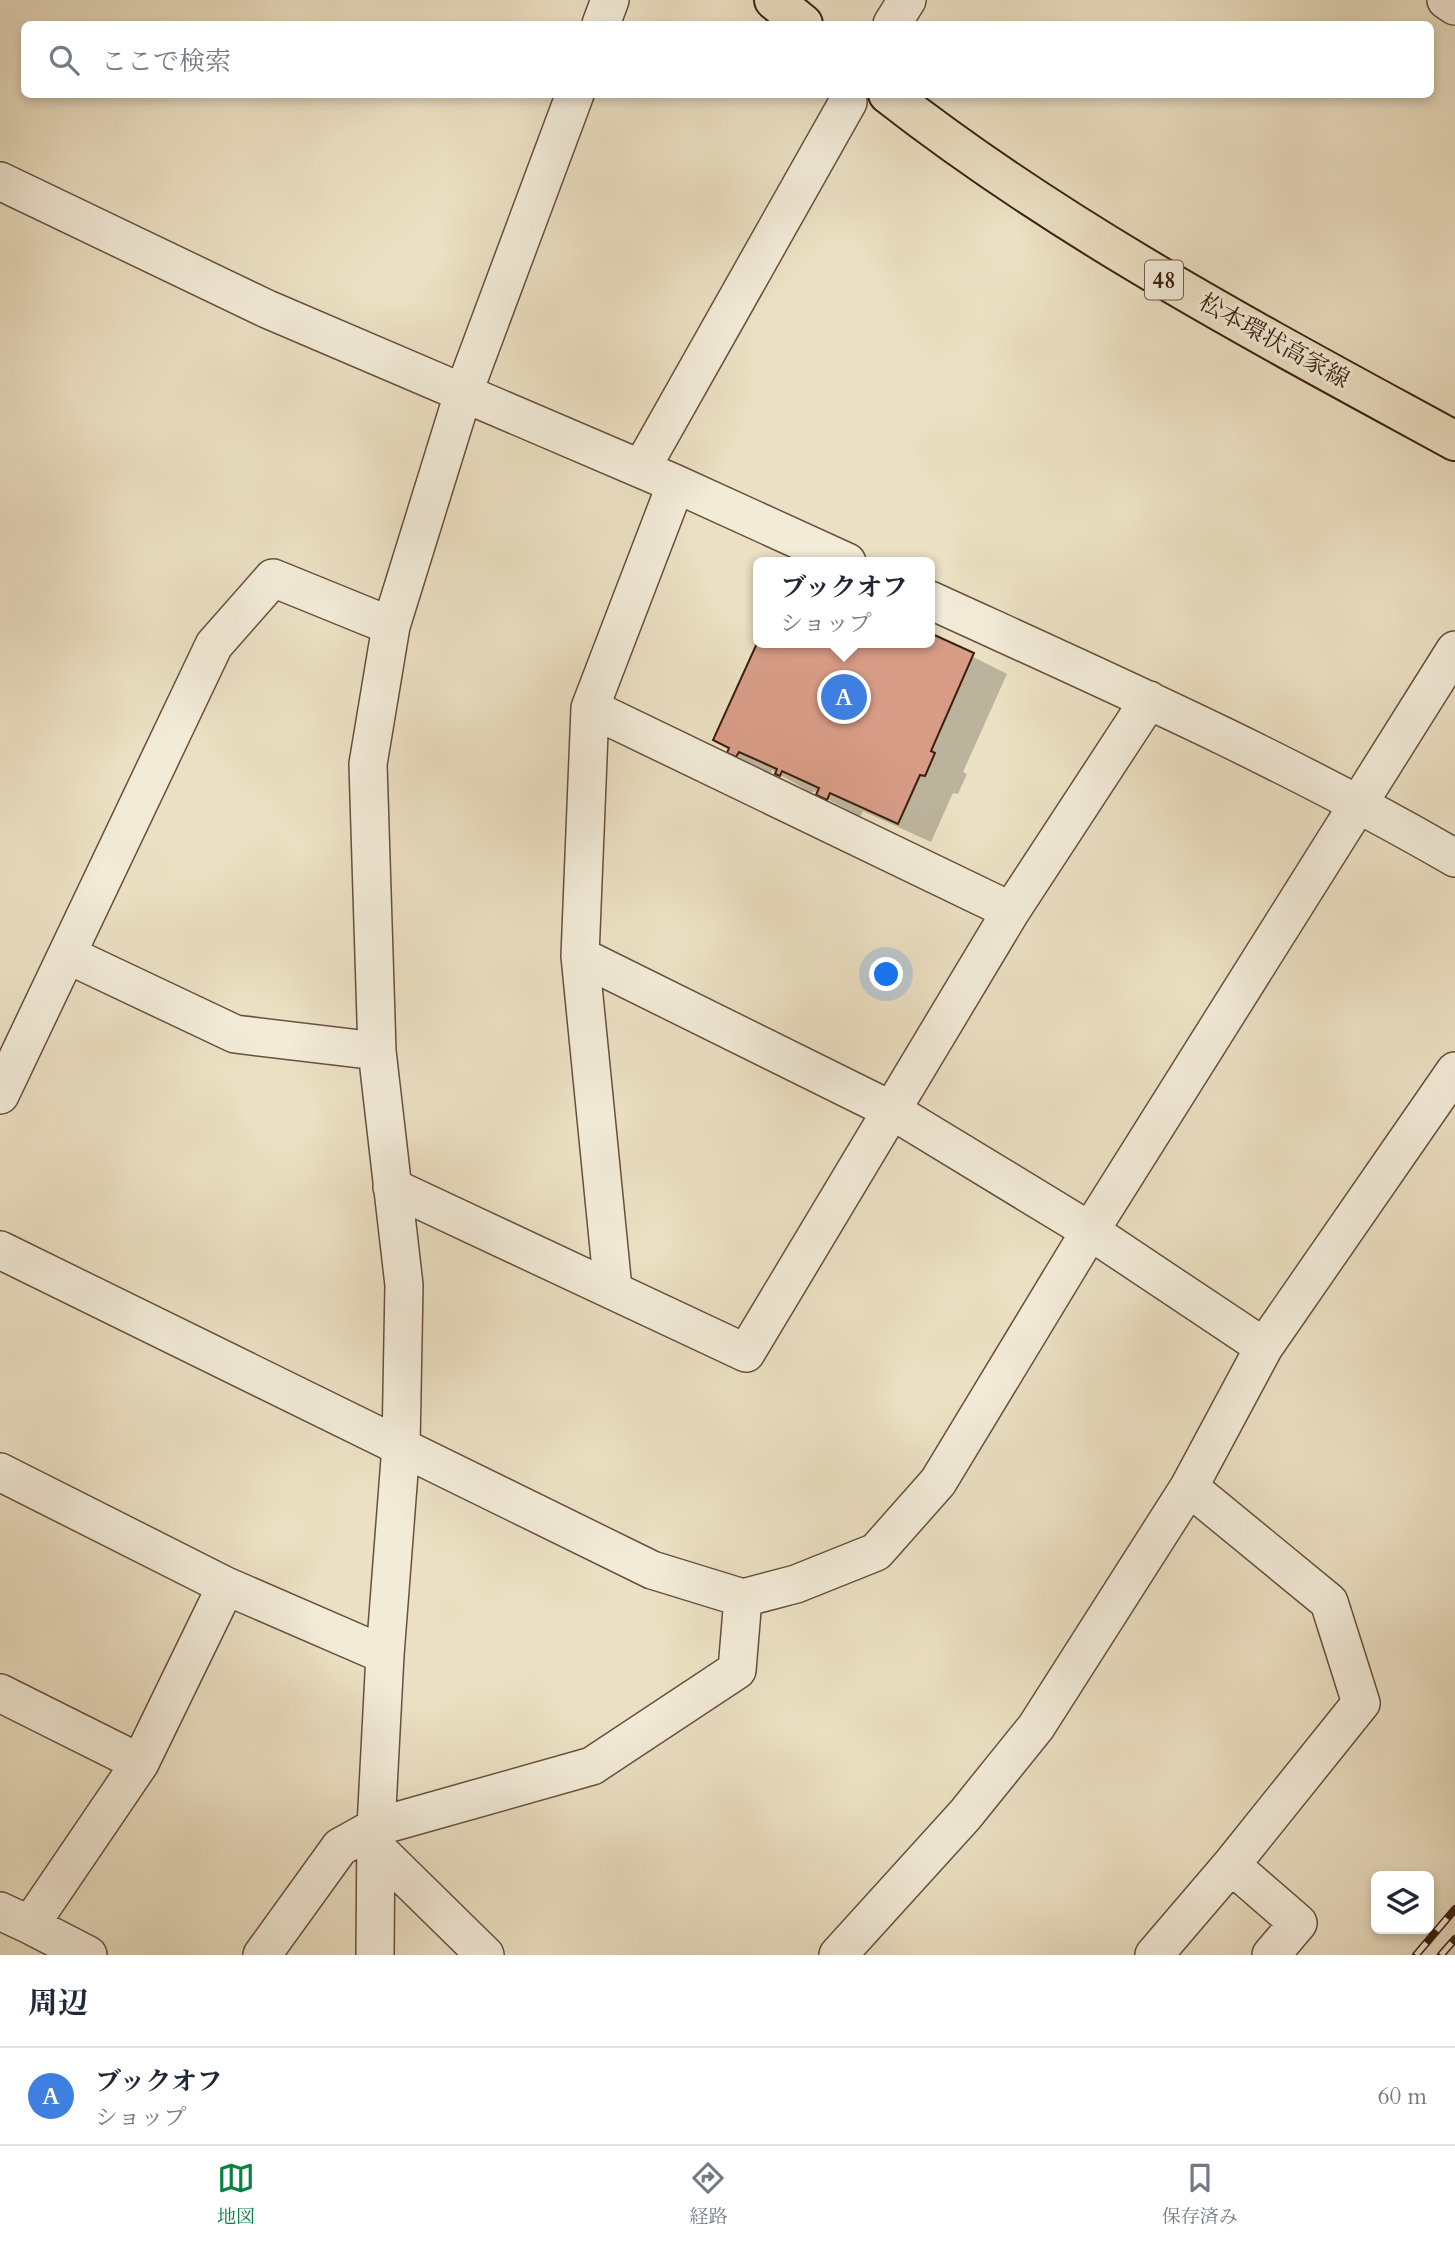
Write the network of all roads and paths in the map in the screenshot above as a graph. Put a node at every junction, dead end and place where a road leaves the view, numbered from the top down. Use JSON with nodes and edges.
{"nodes":[{"id":1,"x":610,"y":0,"type":"edge"},
{"id":2,"x":774,"y":0,"type":"edge"},
{"id":3,"x":907,"y":0,"type":"edge"},
{"id":4,"x":1446,"y":0,"type":"edge"},
{"id":5,"x":1455,"y":6,"type":"edge"},
{"id":6,"x":602,"y":21,"type":"edge"},
{"id":7,"x":799,"y":21,"type":"edge"},
{"id":8,"x":894,"y":21,"type":"edge"},
{"id":9,"x":574,"y":98,"type":"edge"},
{"id":10,"x":893,"y":98,"type":"edge"},
{"id":11,"x":848,"y":102,"type":"dead end"},
{"id":12,"x":0,"y":181,"type":"edge"},
{"id":13,"x":463,"y":394,"type":"junction"},
{"id":14,"x":1455,"y":441,"type":"edge"},
{"id":15,"x":641,"y":469,"type":"junction"},
{"id":16,"x":676,"y":484,"type":"junction"},
{"id":17,"x":836,"y":557,"type":"edge"},
{"id":18,"x":935,"y":602,"type":"edge"},
{"id":19,"x":391,"y":626,"type":"junction"},
{"id":20,"x":1455,"y":650,"type":"edge"},
{"id":21,"x":1149,"y":700,"type":"junction"},
{"id":22,"x":590,"y":708,"type":"junction"},
{"id":23,"x":1359,"y":802,"type":"junction"},
{"id":24,"x":1455,"y":858,"type":"edge"},
{"id":25,"x":1011,"y":911,"type":"junction"},
{"id":26,"x":68,"y":955,"type":"junction"},
{"id":27,"x":580,"y":956,"type":"junction"},
{"id":28,"x":377,"y":1051,"type":"junction"},
{"id":29,"x":1455,"y":1070,"type":"edge"},
{"id":30,"x":0,"y":1095,"type":"edge"},
{"id":31,"x":891,"y":1110,"type":"junction"},
{"id":32,"x":392,"y":1187,"type":"junction"},
{"id":33,"x":1090,"y":1231,"type":"junction"},
{"id":34,"x":0,"y":1250,"type":"edge"},
{"id":35,"x":613,"y":1289,"type":"junction"},
{"id":36,"x":1264,"y":1346,"type":"junction"},
{"id":37,"x":401,"y":1446,"type":"junction"},
{"id":38,"x":0,"y":1472,"type":"edge"},
{"id":39,"x":1189,"y":1487,"type":"junction"},
{"id":40,"x":226,"y":1586,"type":"junction"},
{"id":41,"x":743,"y":1598,"type":"junction"},
{"id":42,"x":385,"y":1655,"type":"junction"},
{"id":43,"x":0,"y":1693,"type":"edge"},
{"id":44,"x":140,"y":1763,"type":"junction"},
{"id":45,"x":376,"y":1838,"type":"junction"},
{"id":46,"x":1231,"y":1866,"type":"junction"},
{"id":47,"x":15,"y":1918,"type":"edge"},
{"id":48,"x":88,"y":1955,"type":"edge"},
{"id":49,"x":262,"y":1955,"type":"edge"},
{"id":50,"x":375,"y":1955,"type":"edge"},
{"id":51,"x":485,"y":1955,"type":"edge"},
{"id":52,"x":838,"y":1955,"type":"edge"},
{"id":53,"x":1154,"y":1955,"type":"edge"},
{"id":54,"x":1270,"y":1955,"type":"edge"}],
"edges":[{"from":1,"to":6,"type":"street"},
{"from":2,"to":7,"type":"main road"},
{"from":3,"to":8,"type":"street"},
{"from":4,"to":5,"type":"street"},
{"from":9,"to":13,"type":"street"},
{"from":10,"to":14,"type":"main road","name":"松本環状高家線","number":"48"},
{"from":11,"to":15,"type":"street"},
{"from":12,"to":13,"type":"street"},
{"from":13,"to":15,"type":"street"},
{"from":13,"to":19,"type":"street"},
{"from":15,"to":16,"type":"street"},
{"from":16,"to":17,"type":"street"},
{"from":16,"to":22,"type":"street"},
{"from":18,"to":21,"type":"street"},
{"from":19,"to":26,"type":"street"},
{"from":19,"to":28,"type":"street"},
{"from":20,"to":23,"type":"street"},
{"from":21,"to":23,"type":"street"},
{"from":21,"to":25,"type":"street"},
{"from":22,"to":25,"type":"street"},
{"from":22,"to":27,"type":"street"},
{"from":23,"to":24,"type":"street"},
{"from":23,"to":33,"type":"street"},
{"from":25,"to":31,"type":"street"},
{"from":26,"to":28,"type":"street"},
{"from":26,"to":30,"type":"street"},
{"from":27,"to":31,"type":"street"},
{"from":27,"to":35,"type":"street"},
{"from":28,"to":32,"type":"street"},
{"from":29,"to":36,"type":"street"},
{"from":31,"to":33,"type":"street"},
{"from":31,"to":35,"type":"street"},
{"from":32,"to":35,"type":"street"},
{"from":32,"to":37,"type":"street"},
{"from":33,"to":36,"type":"street"},
{"from":33,"to":41,"type":"street"},
{"from":34,"to":37,"type":"street"},
{"from":36,"to":39,"type":"street"},
{"from":37,"to":41,"type":"street"},
{"from":37,"to":42,"type":"street"},
{"from":38,"to":40,"type":"street"},
{"from":39,"to":46,"type":"street"},
{"from":39,"to":52,"type":"street"},
{"from":40,"to":42,"type":"street"},
{"from":40,"to":44,"type":"street"},
{"from":41,"to":45,"type":"street"},
{"from":42,"to":45,"type":"street"},
{"from":43,"to":44,"type":"street"},
{"from":44,"to":47,"type":"street"},
{"from":45,"to":49,"type":"street"},
{"from":45,"to":50,"type":"street"},
{"from":45,"to":51,"type":"street"},
{"from":46,"to":53,"type":"street"},
{"from":46,"to":54,"type":"street"},
{"from":47,"to":48,"type":"street"}]}
